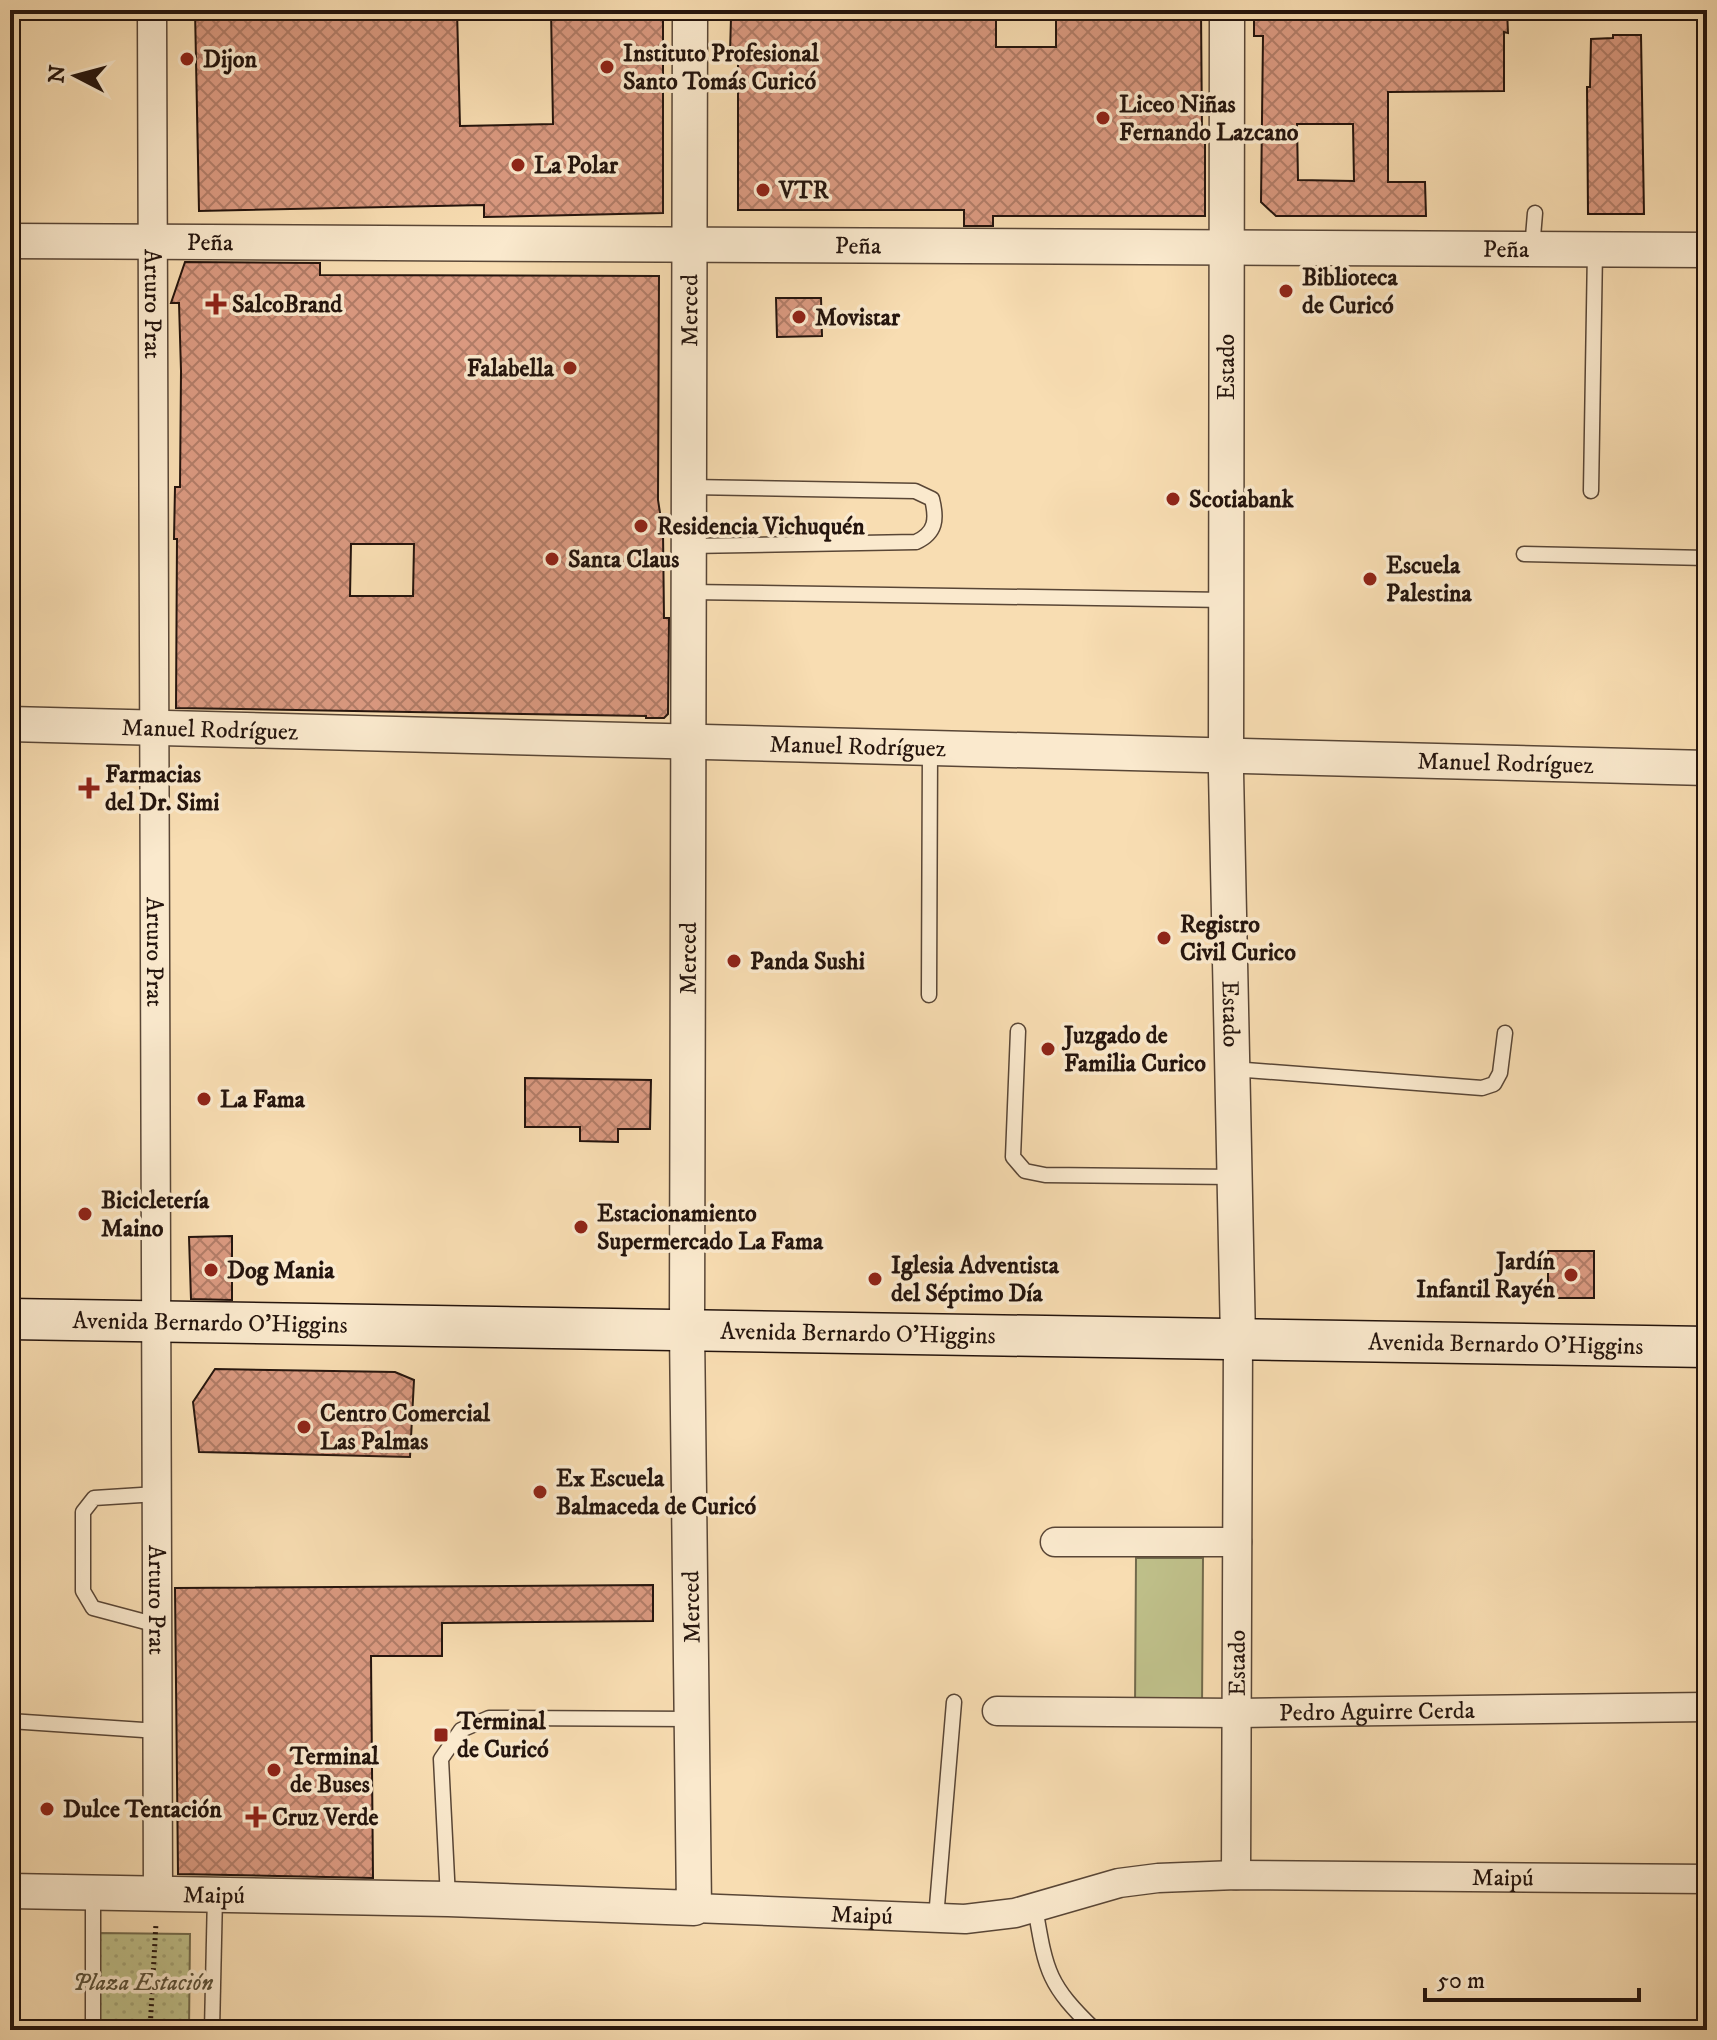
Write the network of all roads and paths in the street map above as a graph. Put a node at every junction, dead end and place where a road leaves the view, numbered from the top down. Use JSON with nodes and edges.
{"nodes":[{"id":1,"x":152,"y":10,"type":"edge"},
{"id":2,"x":690,"y":10,"type":"edge"},
{"id":3,"x":1227,"y":10,"type":"edge"},
{"id":4,"x":1535,"y":213,"type":"dead end"},
{"id":5,"x":10,"y":241,"type":"edge"},
{"id":6,"x":153,"y":242,"type":"junction"},
{"id":7,"x":689,"y":245,"type":"junction"},
{"id":8,"x":1226,"y":247,"type":"junction"},
{"id":9,"x":1532,"y":249,"type":"junction"},
{"id":10,"x":1595,"y":250,"type":"junction"},
{"id":11,"x":1707,"y":250,"type":"edge"},
{"id":12,"x":689,"y":487,"type":"junction"},
{"id":13,"x":1591,"y":491,"type":"dead end"},
{"id":14,"x":689,"y":546,"type":"junction"},
{"id":15,"x":1524,"y":554,"type":"dead end"},
{"id":16,"x":1707,"y":558,"type":"edge"},
{"id":17,"x":689,"y":592,"type":"junction"},
{"id":18,"x":1226,"y":600,"type":"junction"},
{"id":19,"x":10,"y":724,"type":"edge"},
{"id":20,"x":154,"y":728,"type":"junction"},
{"id":21,"x":688,"y":740,"type":"junction"},
{"id":22,"x":930,"y":746,"type":"junction"},
{"id":23,"x":1226,"y":754,"type":"junction"},
{"id":24,"x":1707,"y":768,"type":"edge"},
{"id":25,"x":929,"y":995,"type":"dead end"},
{"id":26,"x":1018,"y":1031,"type":"dead end"},
{"id":27,"x":1505,"y":1033,"type":"dead end"},
{"id":28,"x":1233,"y":1069,"type":"junction"},
{"id":29,"x":1235,"y":1177,"type":"junction"},
{"id":30,"x":10,"y":1319,"type":"edge"},
{"id":31,"x":156,"y":1321,"type":"junction"},
{"id":32,"x":687,"y":1330,"type":"junction"},
{"id":33,"x":1238,"y":1339,"type":"junction"},
{"id":34,"x":1707,"y":1347,"type":"edge"},
{"id":35,"x":157,"y":1494,"type":"junction"},
{"id":36,"x":1055,"y":1542,"type":"dead end"},
{"id":37,"x":1237,"y":1542,"type":"junction"},
{"id":38,"x":157,"y":1625,"type":"junction"},
{"id":39,"x":954,"y":1702,"type":"dead end"},
{"id":40,"x":1707,"y":1707,"type":"edge"},
{"id":41,"x":997,"y":1711,"type":"dead end"},
{"id":42,"x":1237,"y":1713,"type":"junction"},
{"id":43,"x":692,"y":1719,"type":"junction"},
{"id":44,"x":10,"y":1721,"type":"edge"},
{"id":45,"x":158,"y":1731,"type":"junction"},
{"id":46,"x":1236,"y":1875,"type":"junction"},
{"id":47,"x":1707,"y":1879,"type":"edge"},
{"id":48,"x":10,"y":1891,"type":"edge"},
{"id":49,"x":93,"y":1893,"type":"junction"},
{"id":50,"x":158,"y":1894,"type":"junction"},
{"id":51,"x":215,"y":1895,"type":"junction"},
{"id":52,"x":448,"y":1899,"type":"junction"},
{"id":53,"x":1035,"y":1907,"type":"junction"},
{"id":54,"x":694,"y":1908,"type":"junction"},
{"id":55,"x":936,"y":1918,"type":"junction"},
{"id":56,"x":93,"y":2030,"type":"edge"},
{"id":57,"x":150,"y":2030,"type":"edge"},
{"id":58,"x":212,"y":2030,"type":"edge"},
{"id":59,"x":1095,"y":2030,"type":"edge"}],
"edges":[{"from":1,"to":6,"type":"street","name":"Arturo Prat"},
{"from":2,"to":7,"type":"street","name":"Merced"},
{"from":3,"to":8,"type":"street","name":"Estado"},
{"from":4,"to":9,"type":"lane"},
{"from":5,"to":6,"type":"street","name":"Peña"},
{"from":6,"to":7,"type":"street","name":"Peña"},
{"from":6,"to":20,"type":"street","name":"Arturo Prat"},
{"from":7,"to":8,"type":"street","name":"Peña"},
{"from":7,"to":12,"type":"street","name":"Merced"},
{"from":8,"to":9,"type":"street","name":"Peña"},
{"from":8,"to":18,"type":"street","name":"Estado"},
{"from":9,"to":10,"type":"street","name":"Peña"},
{"from":10,"to":11,"type":"street","name":"Peña"},
{"from":10,"to":13,"type":"lane"},
{"from":12,"to":14,"type":"street","name":"Merced"},
{"from":12,"to":14,"type":"lane"},
{"from":14,"to":17,"type":"street","name":"Merced"},
{"from":15,"to":16,"type":"lane"},
{"from":17,"to":18,"type":"lane"},
{"from":17,"to":21,"type":"street","name":"Merced"},
{"from":18,"to":23,"type":"street","name":"Estado"},
{"from":19,"to":20,"type":"street","name":"Manuel Rodríguez"},
{"from":20,"to":21,"type":"street","name":"Manuel Rodríguez"},
{"from":20,"to":31,"type":"street","name":"Arturo Prat"},
{"from":21,"to":22,"type":"street","name":"Manuel Rodríguez"},
{"from":21,"to":32,"type":"street","name":"Merced"},
{"from":22,"to":23,"type":"street","name":"Manuel Rodríguez"},
{"from":22,"to":25,"type":"lane"},
{"from":23,"to":24,"type":"street","name":"Manuel Rodríguez"},
{"from":23,"to":28,"type":"street","name":"Estado"},
{"from":26,"to":29,"type":"lane"},
{"from":27,"to":28,"type":"lane"},
{"from":28,"to":29,"type":"street","name":"Estado"},
{"from":29,"to":33,"type":"street","name":"Estado"},
{"from":30,"to":31,"type":"main road","name":"Avenida Bernardo O'Higgins"},
{"from":31,"to":32,"type":"main road","name":"Avenida Bernardo O'Higgins"},
{"from":31,"to":35,"type":"street","name":"Arturo Prat"},
{"from":32,"to":33,"type":"main road","name":"Avenida Bernardo O'Higgins"},
{"from":32,"to":43,"type":"street","name":"Merced"},
{"from":33,"to":34,"type":"main road","name":"Avenida Bernardo O'Higgins"},
{"from":33,"to":37,"type":"street","name":"Estado"},
{"from":35,"to":38,"type":"street","name":"Arturo Prat"},
{"from":35,"to":38,"type":"lane"},
{"from":36,"to":37,"type":"street"},
{"from":37,"to":42,"type":"street","name":"Estado"},
{"from":38,"to":45,"type":"street","name":"Arturo Prat"},
{"from":39,"to":55,"type":"lane"},
{"from":40,"to":42,"type":"street","name":"Pedro Aguirre Cerda"},
{"from":41,"to":42,"type":"street","name":"Pedro Aguirre Cerda"},
{"from":42,"to":46,"type":"street","name":"Estado"},
{"from":43,"to":52,"type":"lane"},
{"from":43,"to":54,"type":"street","name":"Merced"},
{"from":44,"to":45,"type":"lane"},
{"from":45,"to":50,"type":"street","name":"Arturo Prat"},
{"from":46,"to":47,"type":"street","name":"Maipú"},
{"from":46,"to":53,"type":"street","name":"Maipú"},
{"from":48,"to":49,"type":"street","name":"Maipú"},
{"from":49,"to":50,"type":"street","name":"Maipú"},
{"from":49,"to":56,"type":"lane"},
{"from":50,"to":51,"type":"street","name":"Maipú"},
{"from":50,"to":57,"type":"path"},
{"from":51,"to":52,"type":"street","name":"Maipú"},
{"from":51,"to":58,"type":"lane"},
{"from":52,"to":54,"type":"street","name":"Maipú"},
{"from":53,"to":55,"type":"street","name":"Maipú"},
{"from":53,"to":59,"type":"lane"},
{"from":54,"to":55,"type":"street","name":"Maipú"}]}
